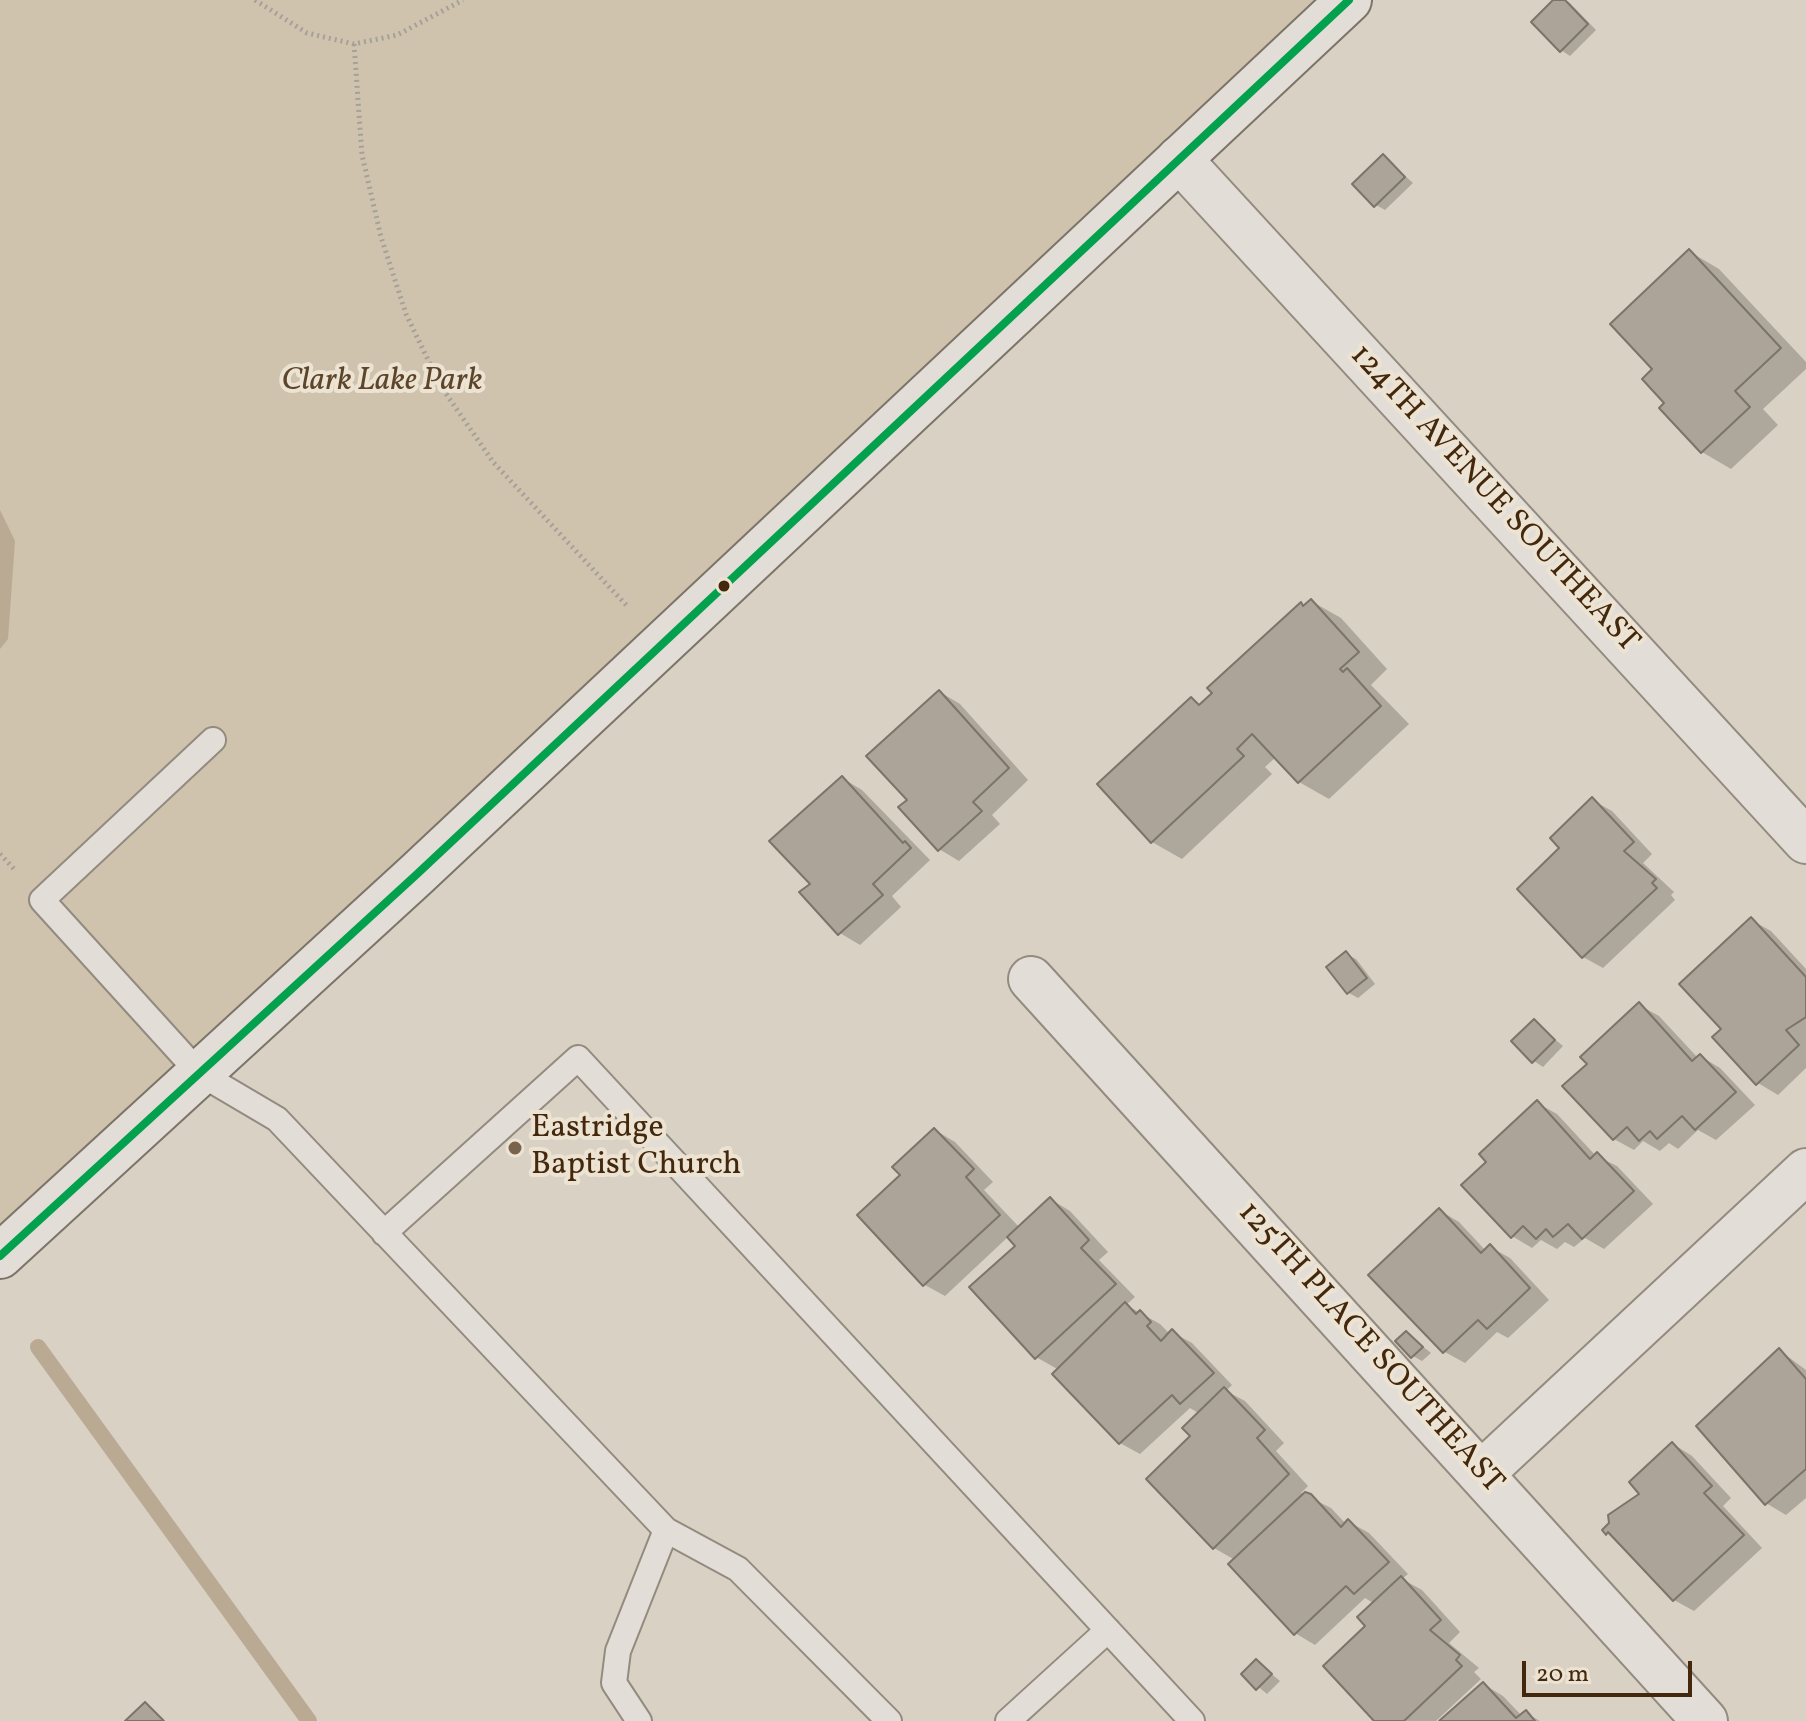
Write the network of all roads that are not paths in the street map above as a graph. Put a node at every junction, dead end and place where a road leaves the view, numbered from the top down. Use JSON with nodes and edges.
{"nodes":[{"id":1,"x":1349,"y":0,"type":"edge"},
{"id":2,"x":1179,"y":159,"type":"junction"},
{"id":3,"x":213,"y":740,"type":"dead end"},
{"id":4,"x":1806,"y":841,"type":"edge"},
{"id":5,"x":1031,"y":979,"type":"dead end"},
{"id":6,"x":199,"y":1073,"type":"junction"},
{"id":7,"x":1806,"y":1171,"type":"edge"},
{"id":8,"x":384,"y":1233,"type":"junction"},
{"id":9,"x":0,"y":1256,"type":"edge"},
{"id":10,"x":1482,"y":1473,"type":"junction"},
{"id":11,"x":666,"y":1530,"type":"junction"},
{"id":12,"x":1108,"y":1630,"type":"junction"},
{"id":13,"x":639,"y":1721,"type":"edge"},
{"id":14,"x":889,"y":1721,"type":"edge"},
{"id":15,"x":1008,"y":1721,"type":"edge"},
{"id":16,"x":1192,"y":1721,"type":"edge"},
{"id":17,"x":1705,"y":1721,"type":"edge"}],
"edges":[{"from":1,"to":2,"type":"street"},
{"from":2,"to":4,"type":"street","name":"124TH AVENUE SOUTHEAST"},
{"from":2,"to":6,"type":"street"},
{"from":3,"to":6,"type":"lane"},
{"from":5,"to":10,"type":"street","name":"125TH PLACE SOUTHEAST"},
{"from":6,"to":8,"type":"lane"},
{"from":6,"to":9,"type":"street"},
{"from":7,"to":10,"type":"street"},
{"from":8,"to":11,"type":"lane"},
{"from":8,"to":12,"type":"lane"},
{"from":10,"to":17,"type":"street","name":"125TH PLACE SOUTHEAST"},
{"from":11,"to":13,"type":"lane"},
{"from":11,"to":14,"type":"lane"},
{"from":12,"to":15,"type":"lane"},
{"from":12,"to":16,"type":"lane"}]}
